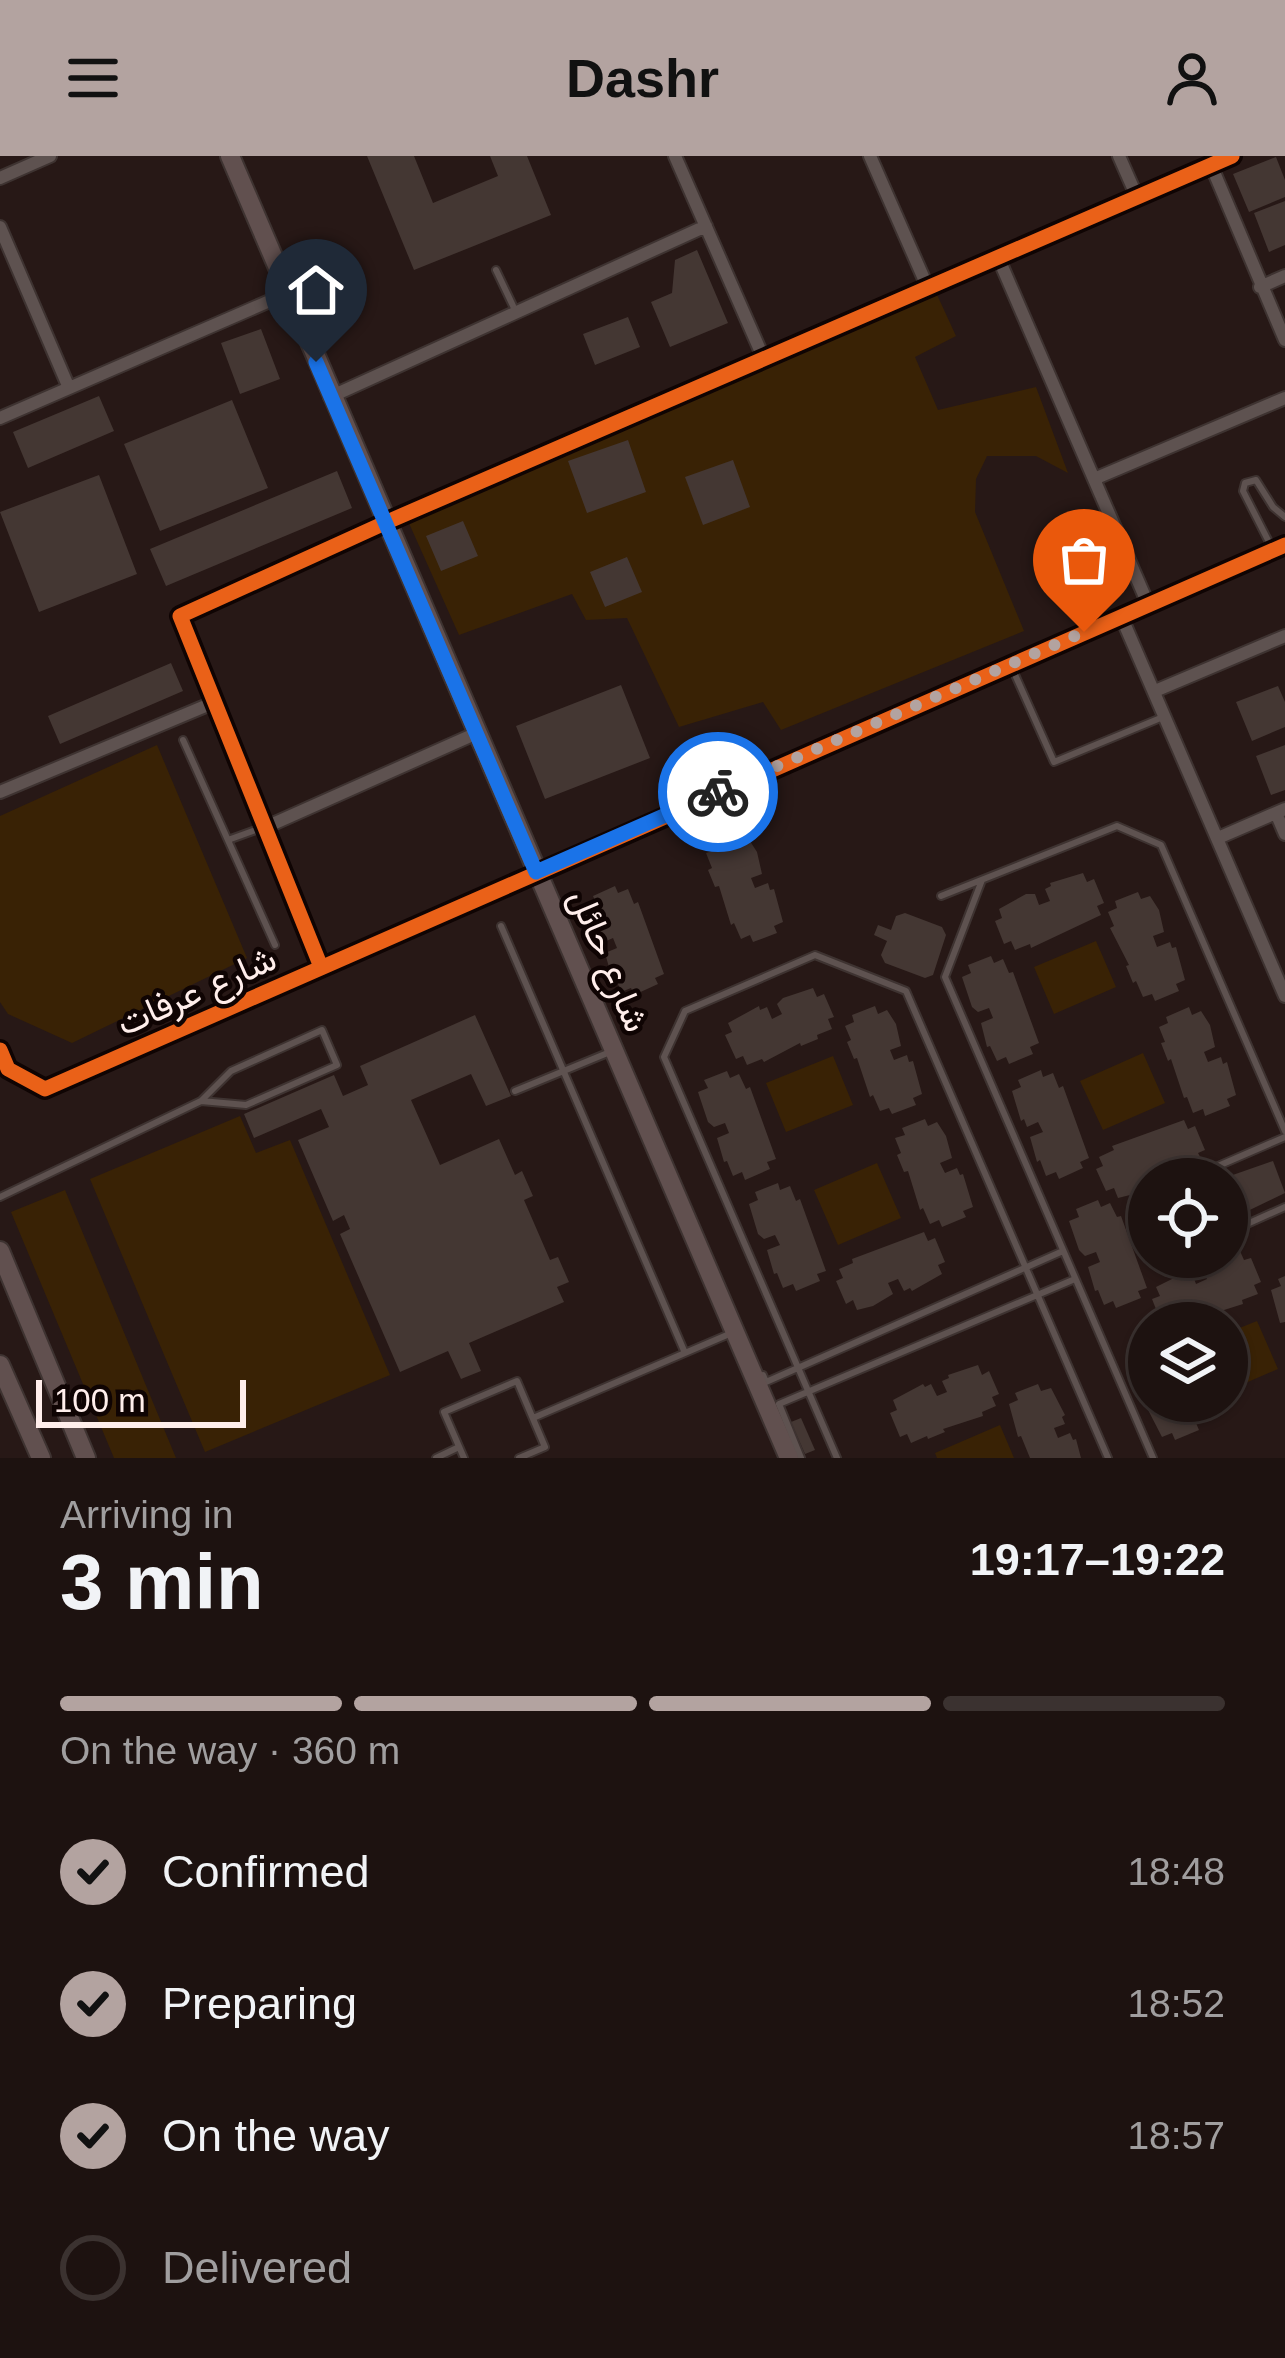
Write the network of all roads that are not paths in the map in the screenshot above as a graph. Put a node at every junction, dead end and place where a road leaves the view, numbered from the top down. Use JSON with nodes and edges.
{"nodes":[{"id":1,"x":50,"y":156,"type":"edge"},
{"id":2,"x":230,"y":156,"type":"edge"},
{"id":3,"x":675,"y":156,"type":"edge"},
{"id":4,"x":870,"y":156,"type":"edge"},
{"id":5,"x":1119,"y":156,"type":"edge"},
{"id":6,"x":1232,"y":156,"type":"edge"},
{"id":7,"x":1211,"y":165,"type":"junction"},
{"id":8,"x":0,"y":178,"type":"edge"},
{"id":9,"x":1137,"y":197,"type":"junction"},
{"id":10,"x":706,"y":226,"type":"junction"},
{"id":11,"x":0,"y":227,"type":"edge"},
{"id":12,"x":998,"y":257,"type":"junction"},
{"id":13,"x":496,"y":270,"type":"dead end"},
{"id":14,"x":1285,"y":276,"type":"edge"},
{"id":15,"x":1260,"y":287,"type":"junction"},
{"id":16,"x":928,"y":288,"type":"junction"},
{"id":17,"x":288,"y":293,"type":"junction"},
{"id":18,"x":516,"y":312,"type":"junction"},
{"id":19,"x":1285,"y":340,"type":"edge"},
{"id":20,"x":764,"y":359,"type":"junction"},
{"id":21,"x":69,"y":388,"type":"junction"},
{"id":22,"x":330,"y":397,"type":"junction"},
{"id":23,"x":1285,"y":398,"type":"edge"},
{"id":24,"x":0,"y":418,"type":"edge"},
{"id":25,"x":1094,"y":478,"type":"junction"},
{"id":26,"x":1277,"y":511,"type":"junction"},
{"id":27,"x":1285,"y":517,"type":"edge"},
{"id":28,"x":1258,"y":521,"type":"junction"},
{"id":29,"x":387,"y":522,"type":"junction"},
{"id":30,"x":1279,"y":547,"type":"edge"},
{"id":31,"x":1148,"y":604,"type":"junction"},
{"id":32,"x":1121,"y":616,"type":"junction"},
{"id":33,"x":1285,"y":636,"type":"edge"},
{"id":34,"x":1011,"y":664,"type":"junction"},
{"id":35,"x":1155,"y":691,"type":"junction"},
{"id":36,"x":215,"y":703,"type":"junction"},
{"id":37,"x":1166,"y":716,"type":"junction"},
{"id":38,"x":477,"y":733,"type":"junction"},
{"id":39,"x":183,"y":740,"type":"dead end"},
{"id":40,"x":0,"y":792,"type":"edge"},
{"id":41,"x":1281,"y":811,"type":"edge"},
{"id":42,"x":266,"y":826,"type":"junction"},
{"id":43,"x":1285,"y":834,"type":"edge"},
{"id":44,"x":1218,"y":838,"type":"junction"},
{"id":45,"x":228,"y":841,"type":"junction"},
{"id":46,"x":536,"y":872,"type":"junction"},
{"id":47,"x":982,"y":880,"type":"junction"},
{"id":48,"x":941,"y":896,"type":"dead end"},
{"id":49,"x":501,"y":926,"type":"dead end"},
{"id":50,"x":275,"y":945,"type":"dead end"},
{"id":51,"x":321,"y":967,"type":"junction"},
{"id":52,"x":1285,"y":996,"type":"edge"},
{"id":53,"x":0,"y":1051,"type":"edge"},
{"id":54,"x":614,"y":1051,"type":"junction"},
{"id":55,"x":565,"y":1071,"type":"junction"},
{"id":56,"x":514,"y":1091,"type":"dead end"},
{"id":57,"x":201,"y":1101,"type":"junction"},
{"id":58,"x":1285,"y":1134,"type":"edge"},
{"id":59,"x":1233,"y":1158,"type":"edge"},
{"id":60,"x":0,"y":1197,"type":"edge"},
{"id":61,"x":1285,"y":1207,"type":"edge"},
{"id":62,"x":1248,"y":1224,"type":"edge"},
{"id":63,"x":0,"y":1251,"type":"edge"},
{"id":64,"x":1063,"y":1251,"type":"junction"},
{"id":65,"x":1025,"y":1267,"type":"junction"},
{"id":66,"x":1075,"y":1279,"type":"junction"},
{"id":67,"x":1038,"y":1295,"type":"junction"},
{"id":68,"x":731,"y":1322,"type":"junction"},
{"id":69,"x":685,"y":1353,"type":"junction"},
{"id":70,"x":0,"y":1365,"type":"edge"},
{"id":71,"x":798,"y":1367,"type":"junction"},
{"id":72,"x":808,"y":1392,"type":"junction"},
{"id":73,"x":533,"y":1418,"type":"junction"},
{"id":74,"x":459,"y":1447,"type":"junction"},
{"id":75,"x":41,"y":1458,"type":"edge"},
{"id":76,"x":86,"y":1458,"type":"edge"},
{"id":77,"x":436,"y":1458,"type":"edge"},
{"id":78,"x":464,"y":1458,"type":"edge"},
{"id":79,"x":519,"y":1458,"type":"edge"},
{"id":80,"x":789,"y":1458,"type":"edge"},
{"id":81,"x":801,"y":1458,"type":"edge"},
{"id":82,"x":837,"y":1458,"type":"edge"},
{"id":83,"x":1108,"y":1458,"type":"edge"},
{"id":84,"x":1153,"y":1458,"type":"edge"}],
"edges":[{"from":1,"to":8,"type":"street"},
{"from":2,"to":17,"type":"main road","name":"شارع حائل"},
{"from":3,"to":10,"type":"street"},
{"from":4,"to":16,"type":"street"},
{"from":5,"to":9,"type":"street"},
{"from":6,"to":7,"type":"street"},
{"from":7,"to":9,"type":"street"},
{"from":7,"to":15,"type":"street"},
{"from":9,"to":12,"type":"street"},
{"from":10,"to":18,"type":"street"},
{"from":10,"to":20,"type":"street"},
{"from":11,"to":21,"type":"street"},
{"from":12,"to":16,"type":"street"},
{"from":12,"to":25,"type":"street"},
{"from":13,"to":18,"type":"lane"},
{"from":14,"to":15,"type":"street"},
{"from":15,"to":19,"type":"street"},
{"from":16,"to":20,"type":"street"},
{"from":17,"to":21,"type":"street"},
{"from":17,"to":22,"type":"main road","name":"شارع حائل"},
{"from":18,"to":22,"type":"street"},
{"from":20,"to":29,"type":"street"},
{"from":21,"to":24,"type":"street"},
{"from":22,"to":29,"type":"main road","name":"شارع حائل"},
{"from":23,"to":25,"type":"street"},
{"from":25,"to":31,"type":"street"},
{"from":26,"to":27,"type":"lane"},
{"from":26,"to":28,"type":"lane"},
{"from":26,"to":28,"type":"lane"},
{"from":28,"to":30,"type":"lane"},
{"from":29,"to":36,"type":"street"},
{"from":29,"to":38,"type":"main road","name":"شارع حائل"},
{"from":30,"to":31,"type":"street","name":"شارع عرفات"},
{"from":31,"to":32,"type":"street","name":"شارع عرفات"},
{"from":32,"to":34,"type":"street","name":"شارع عرفات"},
{"from":32,"to":35,"type":"street"},
{"from":33,"to":35,"type":"street"},
{"from":34,"to":37,"type":"lane"},
{"from":34,"to":46,"type":"street","name":"شارع عرفات"},
{"from":35,"to":37,"type":"street"},
{"from":36,"to":40,"type":"street"},
{"from":36,"to":42,"type":"street"},
{"from":37,"to":44,"type":"street"},
{"from":38,"to":42,"type":"street"},
{"from":38,"to":46,"type":"main road","name":"شارع حائل"},
{"from":39,"to":45,"type":"lane"},
{"from":41,"to":43,"type":"street"},
{"from":41,"to":44,"type":"street"},
{"from":42,"to":45,"type":"lane"},
{"from":42,"to":51,"type":"street"},
{"from":44,"to":52,"type":"street"},
{"from":45,"to":50,"type":"lane"},
{"from":46,"to":51,"type":"street","name":"شارع عرفات"},
{"from":46,"to":54,"type":"main road","name":"شارع حائل"},
{"from":47,"to":48,"type":"lane"},
{"from":47,"to":58,"type":"lane"},
{"from":47,"to":64,"type":"lane"},
{"from":49,"to":55,"type":"lane"},
{"from":51,"to":53,"type":"street","name":"شارع عرفات"},
{"from":54,"to":55,"type":"lane"},
{"from":54,"to":68,"type":"main road","name":"شارع حائل"},
{"from":55,"to":56,"type":"lane"},
{"from":55,"to":69,"type":"lane"},
{"from":57,"to":57,"type":"lane"},
{"from":57,"to":60,"type":"lane"},
{"from":58,"to":59,"type":"lane"},
{"from":61,"to":62,"type":"lane"},
{"from":63,"to":76,"type":"main road"},
{"from":64,"to":65,"type":"lane"},
{"from":64,"to":66,"type":"lane"},
{"from":65,"to":67,"type":"lane"},
{"from":65,"to":71,"type":"lane"},
{"from":65,"to":71,"type":"lane"},
{"from":66,"to":67,"type":"lane"},
{"from":66,"to":84,"type":"lane"},
{"from":67,"to":72,"type":"lane"},
{"from":67,"to":83,"type":"lane"},
{"from":68,"to":69,"type":"lane"},
{"from":68,"to":71,"type":"lane"},
{"from":68,"to":80,"type":"main road","name":"شارع حائل"},
{"from":69,"to":73,"type":"lane"},
{"from":70,"to":75,"type":"main road"},
{"from":71,"to":72,"type":"lane"},
{"from":72,"to":81,"type":"lane"},
{"from":72,"to":82,"type":"lane"},
{"from":73,"to":74,"type":"lane"},
{"from":73,"to":79,"type":"lane"},
{"from":74,"to":77,"type":"lane"},
{"from":74,"to":78,"type":"lane"}]}
